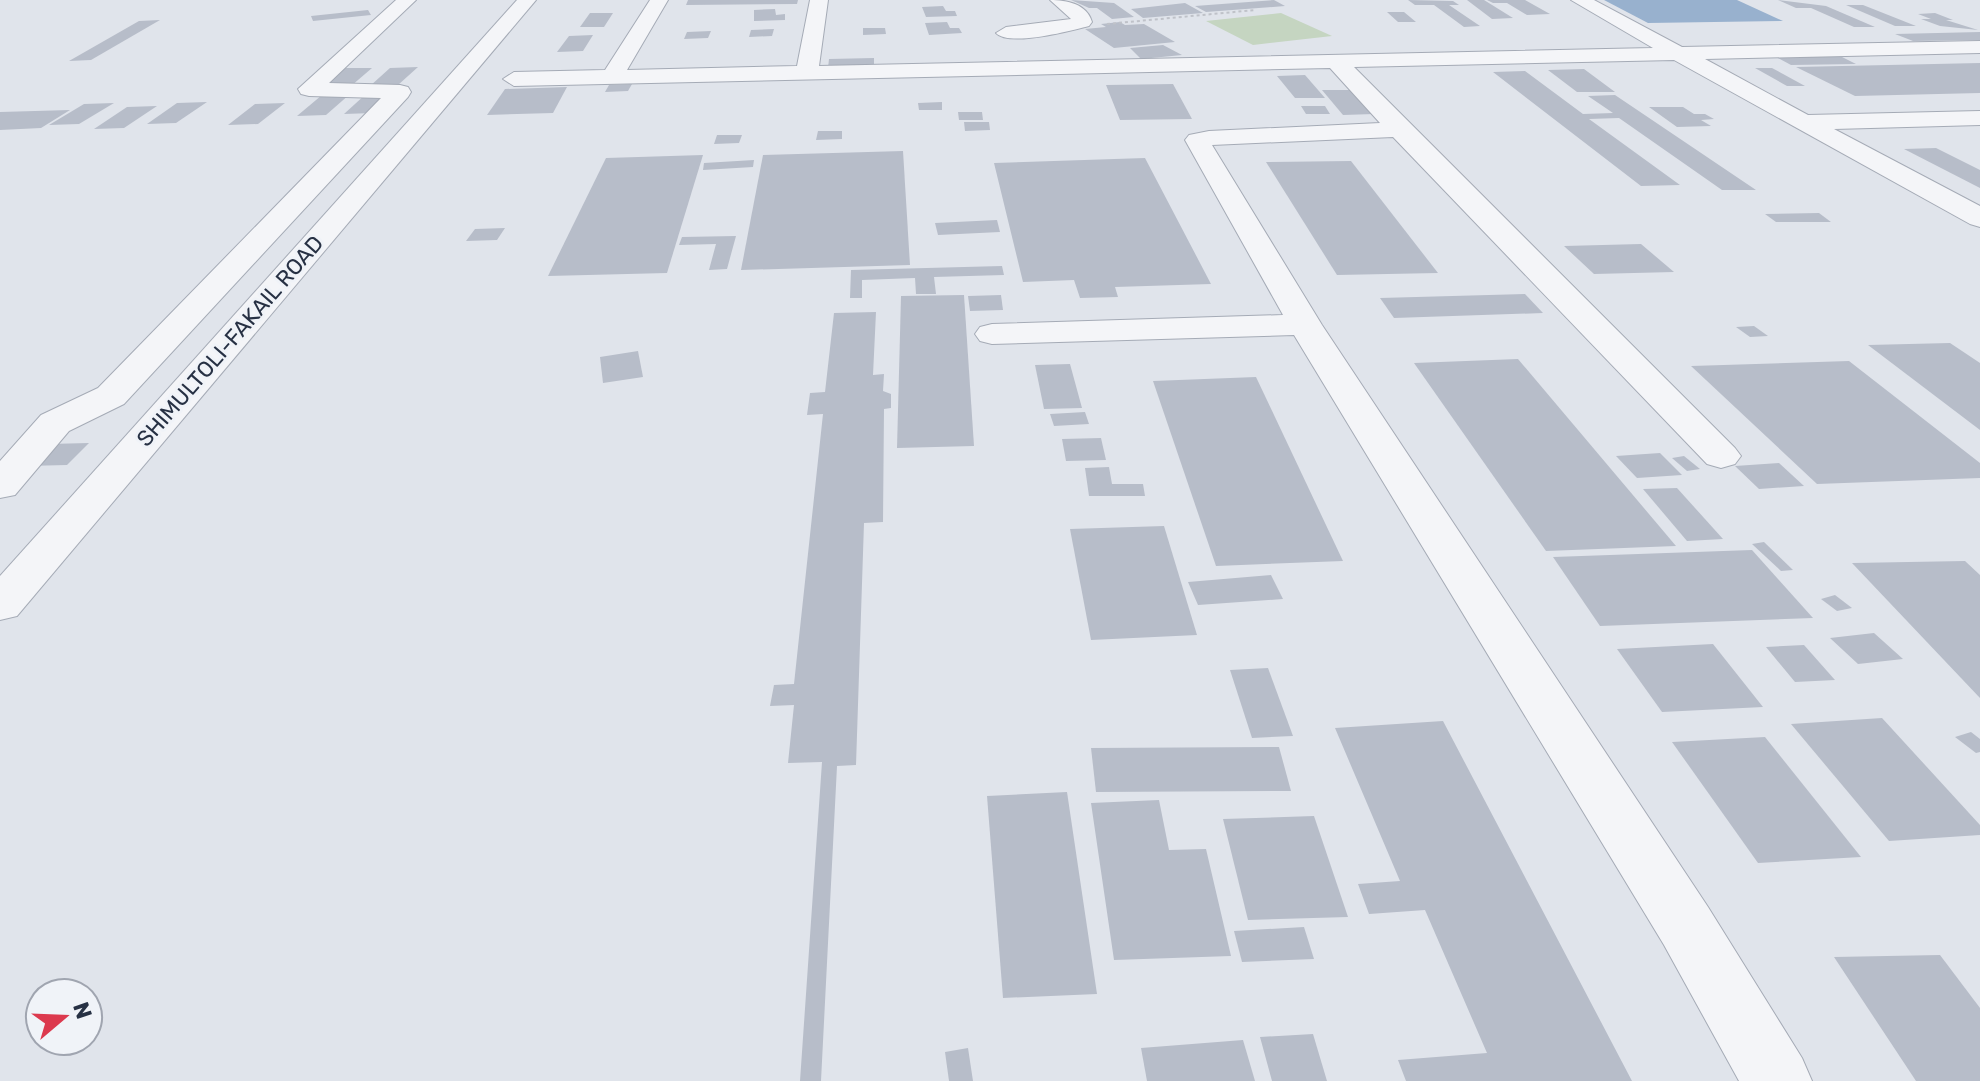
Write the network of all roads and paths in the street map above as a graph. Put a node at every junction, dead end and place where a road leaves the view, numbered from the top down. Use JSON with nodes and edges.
{"nodes":[{"id":1,"x":407,"y":0,"type":"edge"},
{"id":2,"x":527,"y":0,"type":"edge"},
{"id":3,"x":659,"y":0,"type":"edge"},
{"id":4,"x":819,"y":0,"type":"edge"},
{"id":5,"x":1059,"y":0,"type":"edge"},
{"id":6,"x":1580,"y":0,"type":"edge"},
{"id":7,"x":1255,"y":10,"type":"dead end"},
{"id":8,"x":999,"y":11,"type":"dead end"},
{"id":9,"x":1082,"y":22,"type":"junction"},
{"id":10,"x":1006,"y":33,"type":"junction"},
{"id":11,"x":1980,"y":47,"type":"edge"},
{"id":12,"x":1679,"y":54,"type":"junction"},
{"id":13,"x":1336,"y":61,"type":"junction"},
{"id":14,"x":1017,"y":67,"type":"junction"},
{"id":15,"x":807,"y":72,"type":"junction"},
{"id":16,"x":612,"y":76,"type":"junction"},
{"id":17,"x":514,"y":79,"type":"dead end"},
{"id":18,"x":1980,"y":118,"type":"edge"},
{"id":19,"x":1804,"y":122,"type":"junction"},
{"id":20,"x":1399,"y":129,"type":"junction"},
{"id":21,"x":1980,"y":218,"type":"edge"},
{"id":22,"x":1305,"y":325,"type":"junction"},
{"id":23,"x":992,"y":334,"type":"dead end"},
{"id":24,"x":1721,"y":456,"type":"dead end"},
{"id":25,"x":0,"y":486,"type":"edge"},
{"id":26,"x":0,"y":605,"type":"edge"},
{"id":27,"x":1777,"y":1081,"type":"edge"}],
"edges":[{"from":1,"to":25,"type":"street"},
{"from":2,"to":26,"type":"street","name":"SHIMULTOLI-FAKAIL ROAD"},
{"from":3,"to":16,"type":"street"},
{"from":4,"to":15,"type":"street"},
{"from":5,"to":9,"type":"street"},
{"from":6,"to":12,"type":"street"},
{"from":7,"to":9,"type":"path"},
{"from":8,"to":10,"type":"street"},
{"from":9,"to":10,"type":"street"},
{"from":10,"to":14,"type":"street"},
{"from":11,"to":12,"type":"street"},
{"from":12,"to":13,"type":"street"},
{"from":12,"to":19,"type":"street"},
{"from":13,"to":14,"type":"street"},
{"from":13,"to":20,"type":"street"},
{"from":14,"to":15,"type":"street"},
{"from":15,"to":16,"type":"street"},
{"from":16,"to":17,"type":"street"},
{"from":18,"to":19,"type":"street"},
{"from":19,"to":21,"type":"street"},
{"from":20,"to":22,"type":"street"},
{"from":20,"to":24,"type":"street"},
{"from":22,"to":23,"type":"street"},
{"from":22,"to":27,"type":"street"}]}
